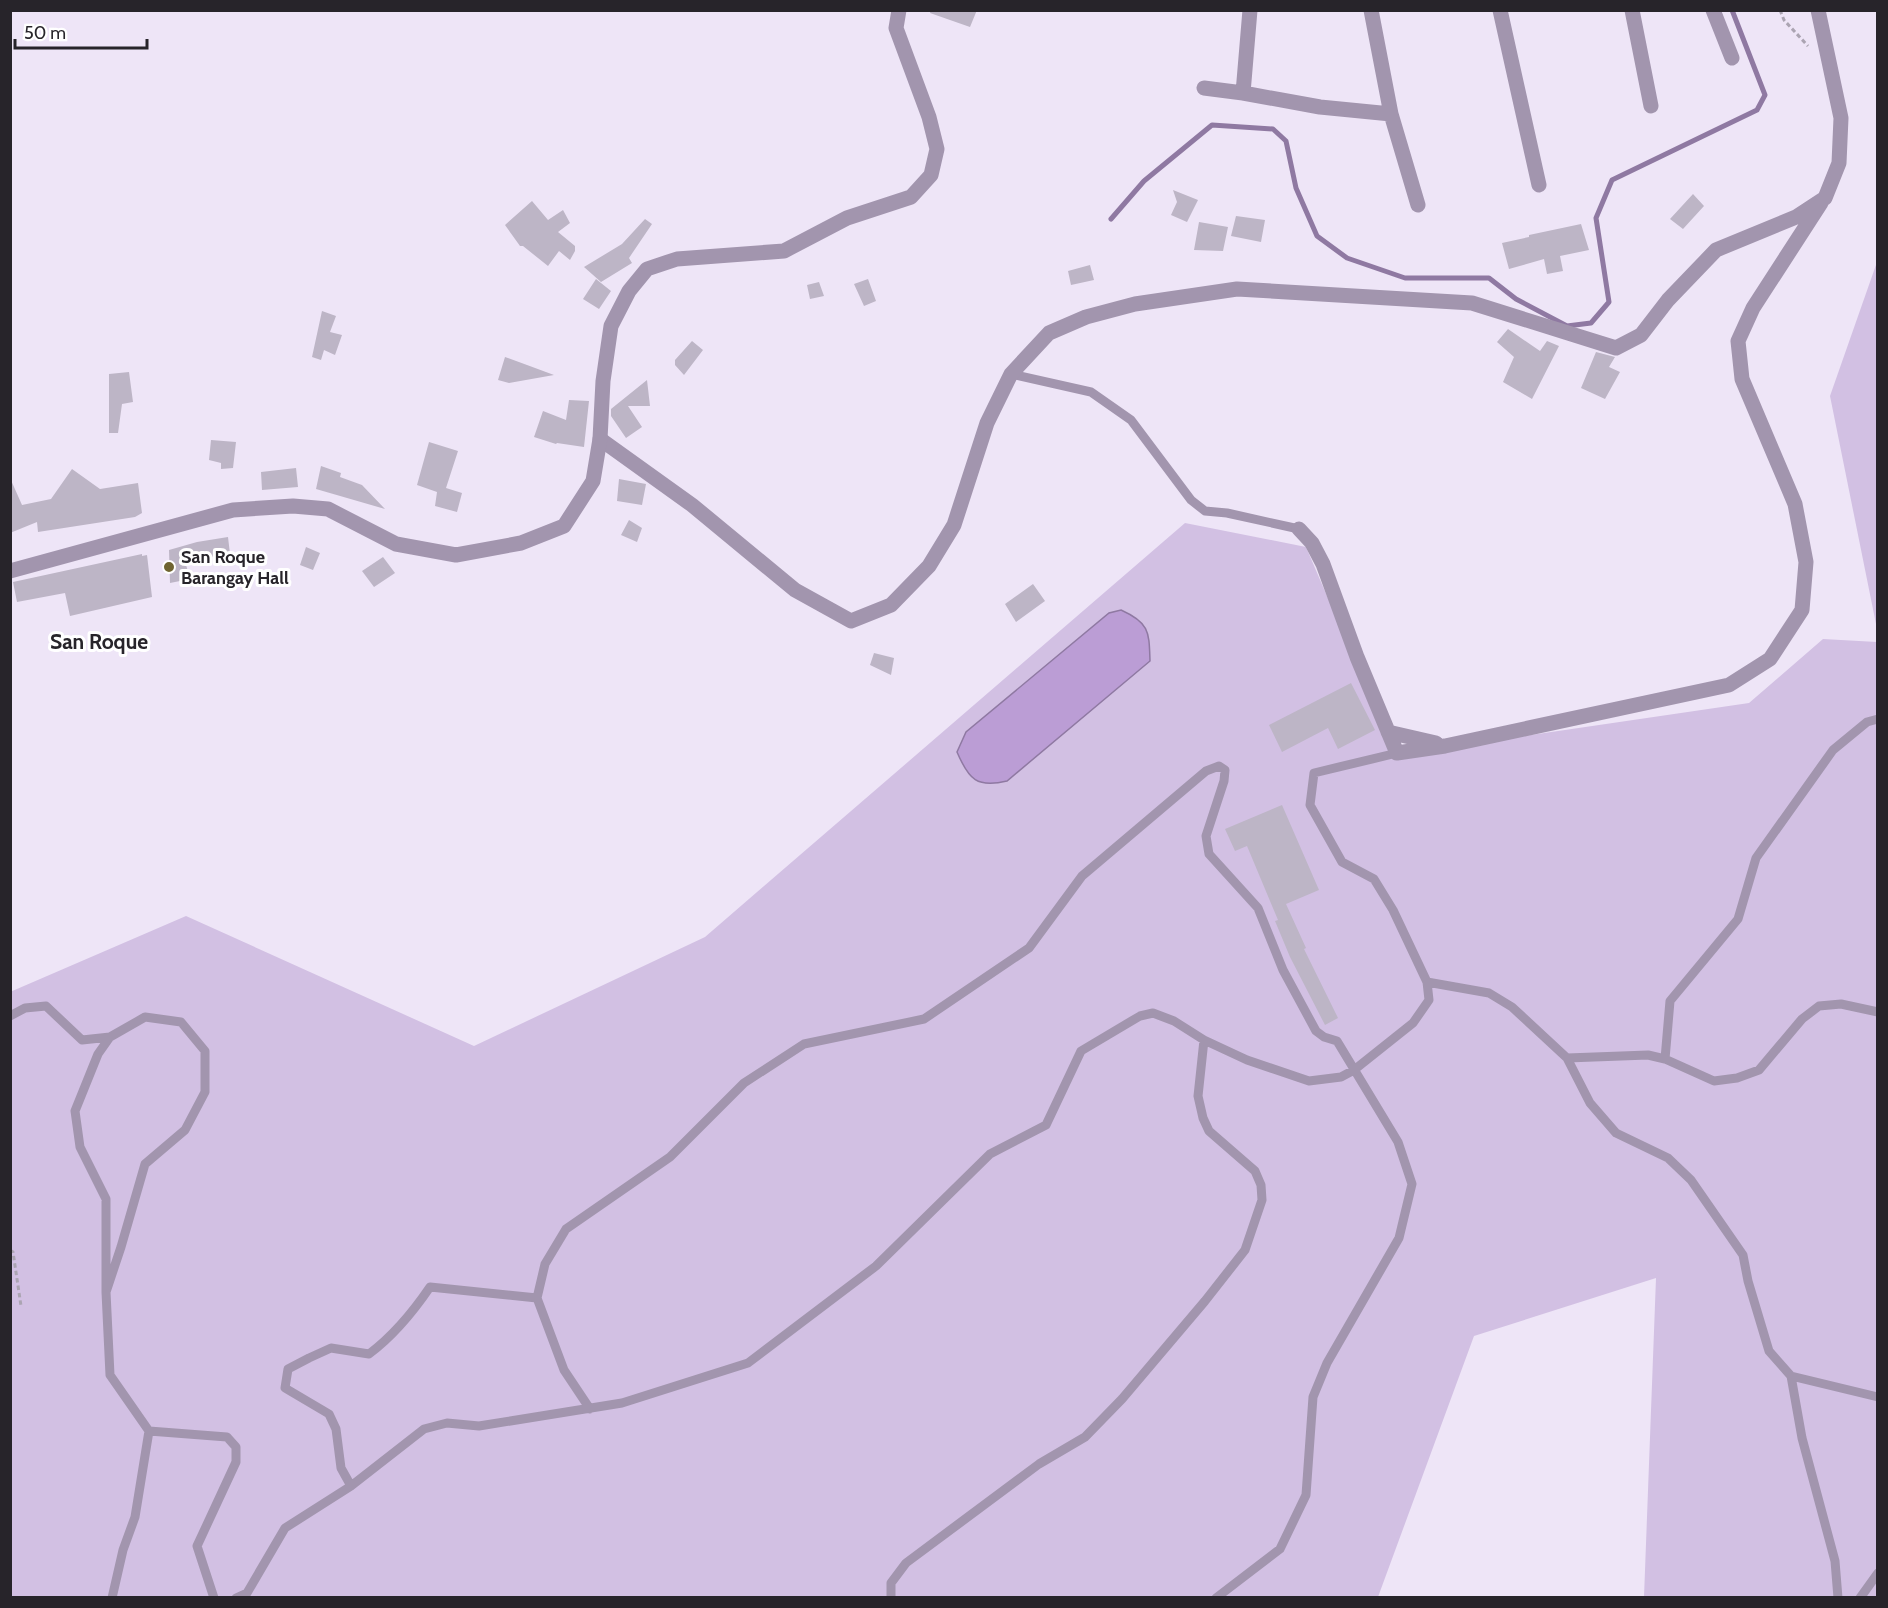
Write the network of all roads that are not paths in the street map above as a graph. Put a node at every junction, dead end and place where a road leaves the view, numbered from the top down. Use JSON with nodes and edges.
{"nodes":[{"id":1,"x":899,"y":10,"type":"edge"},
{"id":2,"x":1250,"y":10,"type":"edge"},
{"id":3,"x":1371,"y":10,"type":"edge"},
{"id":4,"x":1500,"y":10,"type":"edge"},
{"id":5,"x":1632,"y":10,"type":"edge"},
{"id":6,"x":1713,"y":10,"type":"edge"},
{"id":7,"x":1818,"y":10,"type":"edge"},
{"id":8,"x":1732,"y":58,"type":"dead end"},
{"id":9,"x":1204,"y":88,"type":"dead end"},
{"id":10,"x":1243,"y":93,"type":"junction"},
{"id":11,"x":1651,"y":106,"type":"dead end"},
{"id":12,"x":1391,"y":114,"type":"junction"},
{"id":13,"x":1539,"y":185,"type":"dead end"},
{"id":14,"x":1825,"y":198,"type":"junction"},
{"id":15,"x":1418,"y":205,"type":"dead end"},
{"id":16,"x":1011,"y":374,"type":"junction"},
{"id":17,"x":600,"y":439,"type":"junction"},
{"id":18,"x":1299,"y":529,"type":"joint"},
{"id":19,"x":10,"y":571,"type":"edge"},
{"id":20,"x":1878,"y":719,"type":"edge"},
{"id":21,"x":1388,"y":732,"type":"junction"},
{"id":22,"x":1445,"y":746,"type":"junction"},
{"id":23,"x":1397,"y":753,"type":"junction"},
{"id":24,"x":1427,"y":982,"type":"junction"},
{"id":25,"x":1878,"y":1012,"type":"edge"},
{"id":26,"x":10,"y":1016,"type":"edge"},
{"id":27,"x":110,"y":1037,"type":"junction"},
{"id":28,"x":1204,"y":1040,"type":"junction"},
{"id":29,"x":1567,"y":1058,"type":"junction"},
{"id":30,"x":1665,"y":1059,"type":"junction"},
{"id":31,"x":1354,"y":1070,"type":"junction"},
{"id":32,"x":106,"y":1292,"type":"junction"},
{"id":33,"x":537,"y":1298,"type":"junction"},
{"id":34,"x":1791,"y":1376,"type":"junction"},
{"id":35,"x":1878,"y":1397,"type":"edge"},
{"id":36,"x":590,"y":1409,"type":"junction"},
{"id":37,"x":149,"y":1431,"type":"junction"},
{"id":38,"x":351,"y":1486,"type":"junction"},
{"id":39,"x":1878,"y":1573,"type":"edge"},
{"id":40,"x":112,"y":1598,"type":"edge"},
{"id":41,"x":214,"y":1598,"type":"edge"},
{"id":42,"x":236,"y":1598,"type":"edge"},
{"id":43,"x":891,"y":1598,"type":"edge"},
{"id":44,"x":1216,"y":1598,"type":"edge"},
{"id":45,"x":1838,"y":1598,"type":"edge"},
{"id":46,"x":1860,"y":1598,"type":"edge"}],
"edges":[{"from":1,"to":17,"type":"street"},
{"from":2,"to":10,"type":"street"},
{"from":3,"to":12,"type":"street"},
{"from":4,"to":13,"type":"street"},
{"from":5,"to":11,"type":"street"},
{"from":6,"to":8,"type":"street"},
{"from":7,"to":14,"type":"street"},
{"from":9,"to":10,"type":"street"},
{"from":10,"to":12,"type":"street"},
{"from":12,"to":15,"type":"street"},
{"from":14,"to":16,"type":"street"},
{"from":14,"to":22,"type":"street"},
{"from":16,"to":17,"type":"street"},
{"from":16,"to":18,"type":"lane"},
{"from":17,"to":19,"type":"street"},
{"from":18,"to":21,"type":"street"},
{"from":20,"to":30,"type":"lane"},
{"from":21,"to":22,"type":"street"},
{"from":21,"to":23,"type":"street"},
{"from":22,"to":23,"type":"street"},
{"from":23,"to":24,"type":"lane"},
{"from":24,"to":29,"type":"lane"},
{"from":24,"to":31,"type":"lane"},
{"from":25,"to":30,"type":"lane"},
{"from":26,"to":27,"type":"lane"},
{"from":27,"to":32,"type":"lane"},
{"from":27,"to":32,"type":"lane"},
{"from":28,"to":31,"type":"lane"},
{"from":28,"to":36,"type":"lane"},
{"from":28,"to":43,"type":"lane"},
{"from":29,"to":30,"type":"lane"},
{"from":29,"to":34,"type":"lane"},
{"from":31,"to":33,"type":"lane"},
{"from":31,"to":44,"type":"lane"},
{"from":32,"to":37,"type":"lane"},
{"from":33,"to":36,"type":"lane"},
{"from":33,"to":38,"type":"lane"},
{"from":34,"to":35,"type":"lane"},
{"from":34,"to":45,"type":"lane"},
{"from":36,"to":38,"type":"lane"},
{"from":37,"to":40,"type":"lane"},
{"from":37,"to":41,"type":"lane"},
{"from":38,"to":42,"type":"lane"},
{"from":39,"to":46,"type":"lane"}]}
